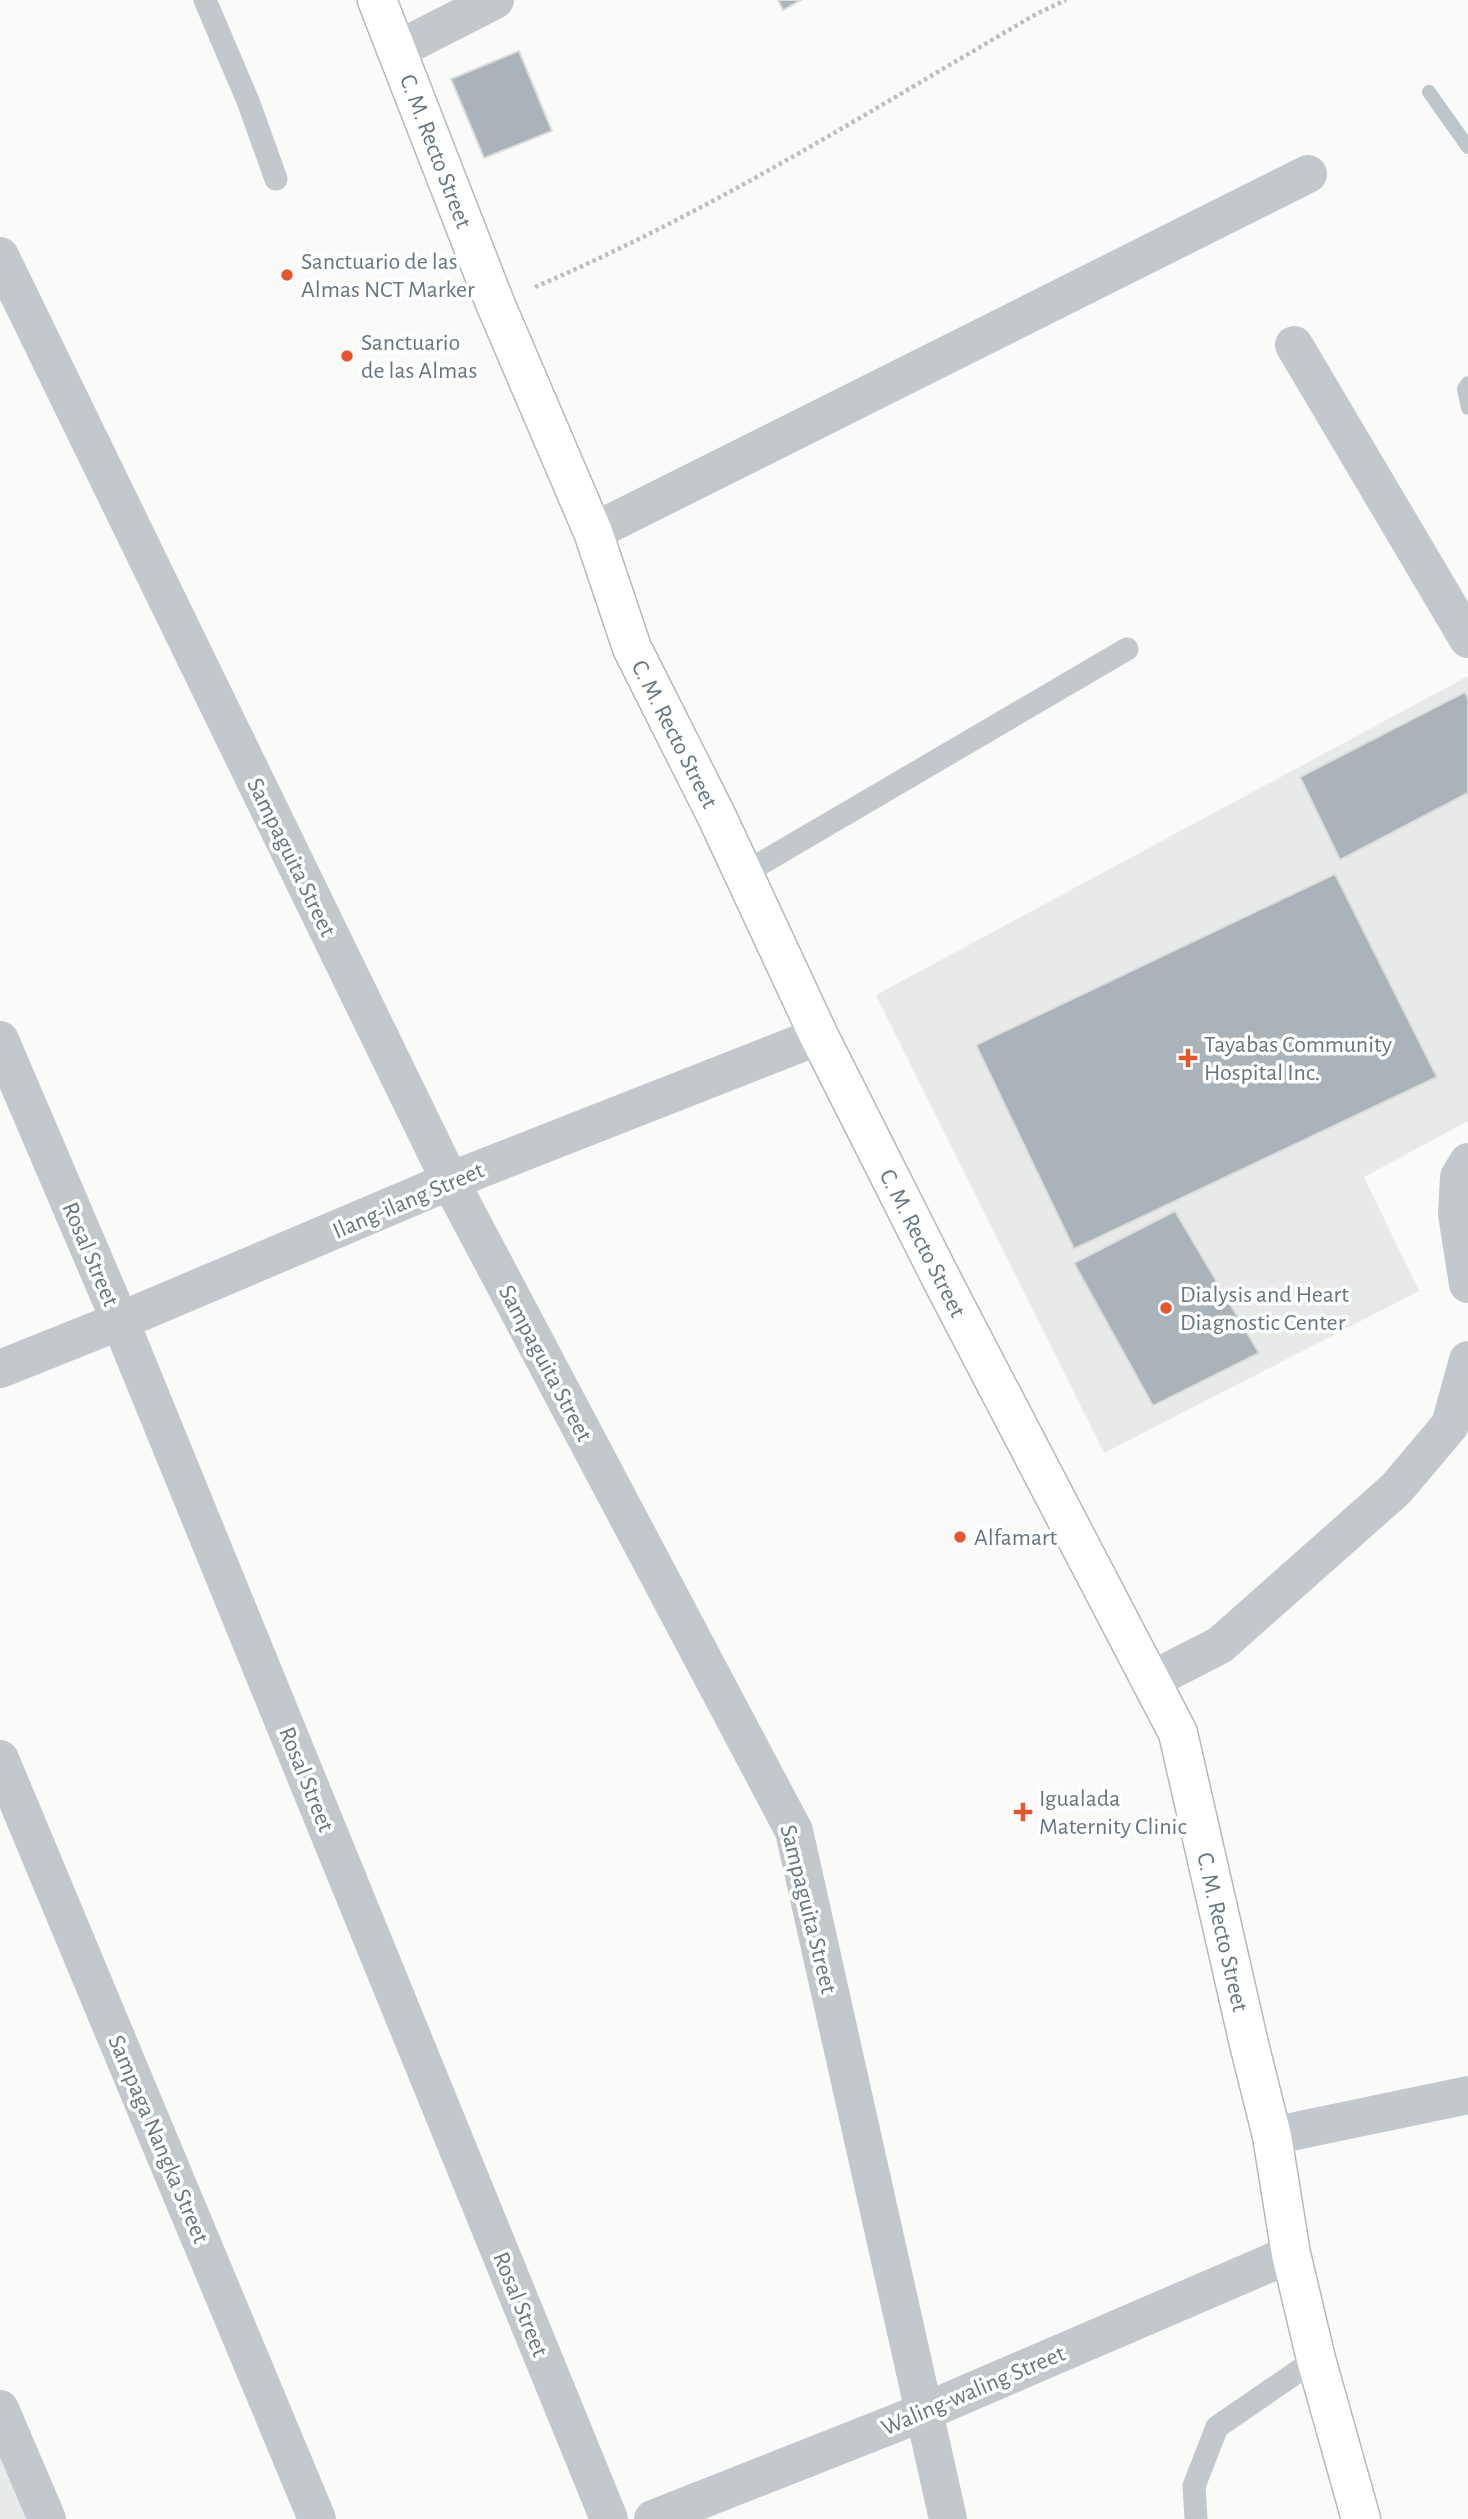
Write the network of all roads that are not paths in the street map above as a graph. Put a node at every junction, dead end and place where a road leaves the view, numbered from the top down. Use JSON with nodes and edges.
{"nodes":[{"id":1,"x":205,"y":0,"type":"edge"},
{"id":2,"x":377,"y":0,"type":"edge"},
{"id":3,"x":495,"y":0,"type":"edge"},
{"id":4,"x":397,"y":50,"type":"junction"},
{"id":5,"x":1308,"y":174,"type":"dead end"},
{"id":6,"x":276,"y":179,"type":"dead end"},
{"id":7,"x":0,"y":256,"type":"edge"},
{"id":8,"x":1294,"y":345,"type":"dead end"},
{"id":9,"x":593,"y":532,"type":"junction"},
{"id":10,"x":1468,"y":639,"type":"edge"},
{"id":11,"x":1127,"y":649,"type":"dead end"},
{"id":12,"x":743,"y":874,"type":"junction"},
{"id":13,"x":819,"y":1037,"type":"junction"},
{"id":14,"x":0,"y":1040,"type":"edge"},
{"id":15,"x":1468,"y":1163,"type":"edge"},
{"id":16,"x":450,"y":1181,"type":"junction"},
{"id":17,"x":1468,"y":1284,"type":"edge"},
{"id":18,"x":120,"y":1321,"type":"junction"},
{"id":19,"x":1468,"y":1360,"type":"edge"},
{"id":20,"x":0,"y":1369,"type":"edge"},
{"id":21,"x":1150,"y":1681,"type":"junction"},
{"id":22,"x":0,"y":1759,"type":"edge"},
{"id":23,"x":1468,"y":2095,"type":"edge"},
{"id":24,"x":1272,"y":2136,"type":"junction"},
{"id":25,"x":1291,"y":2255,"type":"junction"},
{"id":26,"x":1316,"y":2358,"type":"junction"},
{"id":27,"x":0,"y":2409,"type":"edge"},
{"id":28,"x":924,"y":2412,"type":"junction"},
{"id":29,"x":47,"y":2519,"type":"edge"},
{"id":30,"x":317,"y":2519,"type":"edge"},
{"id":31,"x":609,"y":2519,"type":"edge"},
{"id":32,"x":653,"y":2519,"type":"edge"},
{"id":33,"x":948,"y":2519,"type":"edge"},
{"id":34,"x":1196,"y":2519,"type":"edge"},
{"id":35,"x":1361,"y":2519,"type":"edge"}],
"edges":[{"from":1,"to":6,"type":"lane"},
{"from":2,"to":4,"type":"main road","name":"C. M. Recto Street"},
{"from":3,"to":4,"type":"street"},
{"from":4,"to":9,"type":"main road","name":"C. M. Recto Street"},
{"from":5,"to":9,"type":"street"},
{"from":7,"to":16,"type":"street","name":"Sampaguita Street"},
{"from":8,"to":10,"type":"street"},
{"from":9,"to":12,"type":"main road","name":"C. M. Recto Street"},
{"from":11,"to":12,"type":"lane"},
{"from":12,"to":13,"type":"main road","name":"C. M. Recto Street"},
{"from":13,"to":16,"type":"street","name":"Ilang-ilang Street"},
{"from":13,"to":21,"type":"main road","name":"C. M. Recto Street"},
{"from":14,"to":18,"type":"street","name":"Rosal Street"},
{"from":15,"to":17,"type":"street"},
{"from":16,"to":18,"type":"street","name":"Ilang-ilang Street"},
{"from":16,"to":28,"type":"street","name":"Sampaguita Street"},
{"from":18,"to":20,"type":"street","name":"Ilang-ilang Street"},
{"from":18,"to":31,"type":"street","name":"Rosal Street"},
{"from":19,"to":21,"type":"street"},
{"from":21,"to":24,"type":"main road","name":"C. M. Recto Street"},
{"from":22,"to":30,"type":"street","name":"Sampaga Nangka Street"},
{"from":23,"to":24,"type":"street"},
{"from":24,"to":25,"type":"main road","name":"C. M. Recto Street"},
{"from":25,"to":26,"type":"main road","name":"C. M. Recto Street"},
{"from":25,"to":28,"type":"street","name":"Waling-waling Street"},
{"from":26,"to":34,"type":"lane"},
{"from":26,"to":35,"type":"main road","name":"C. M. Recto Street"},
{"from":27,"to":29,"type":"street"},
{"from":28,"to":32,"type":"street","name":"Waling-waling Street"},
{"from":28,"to":33,"type":"street","name":"Sampaguita Street"}]}
